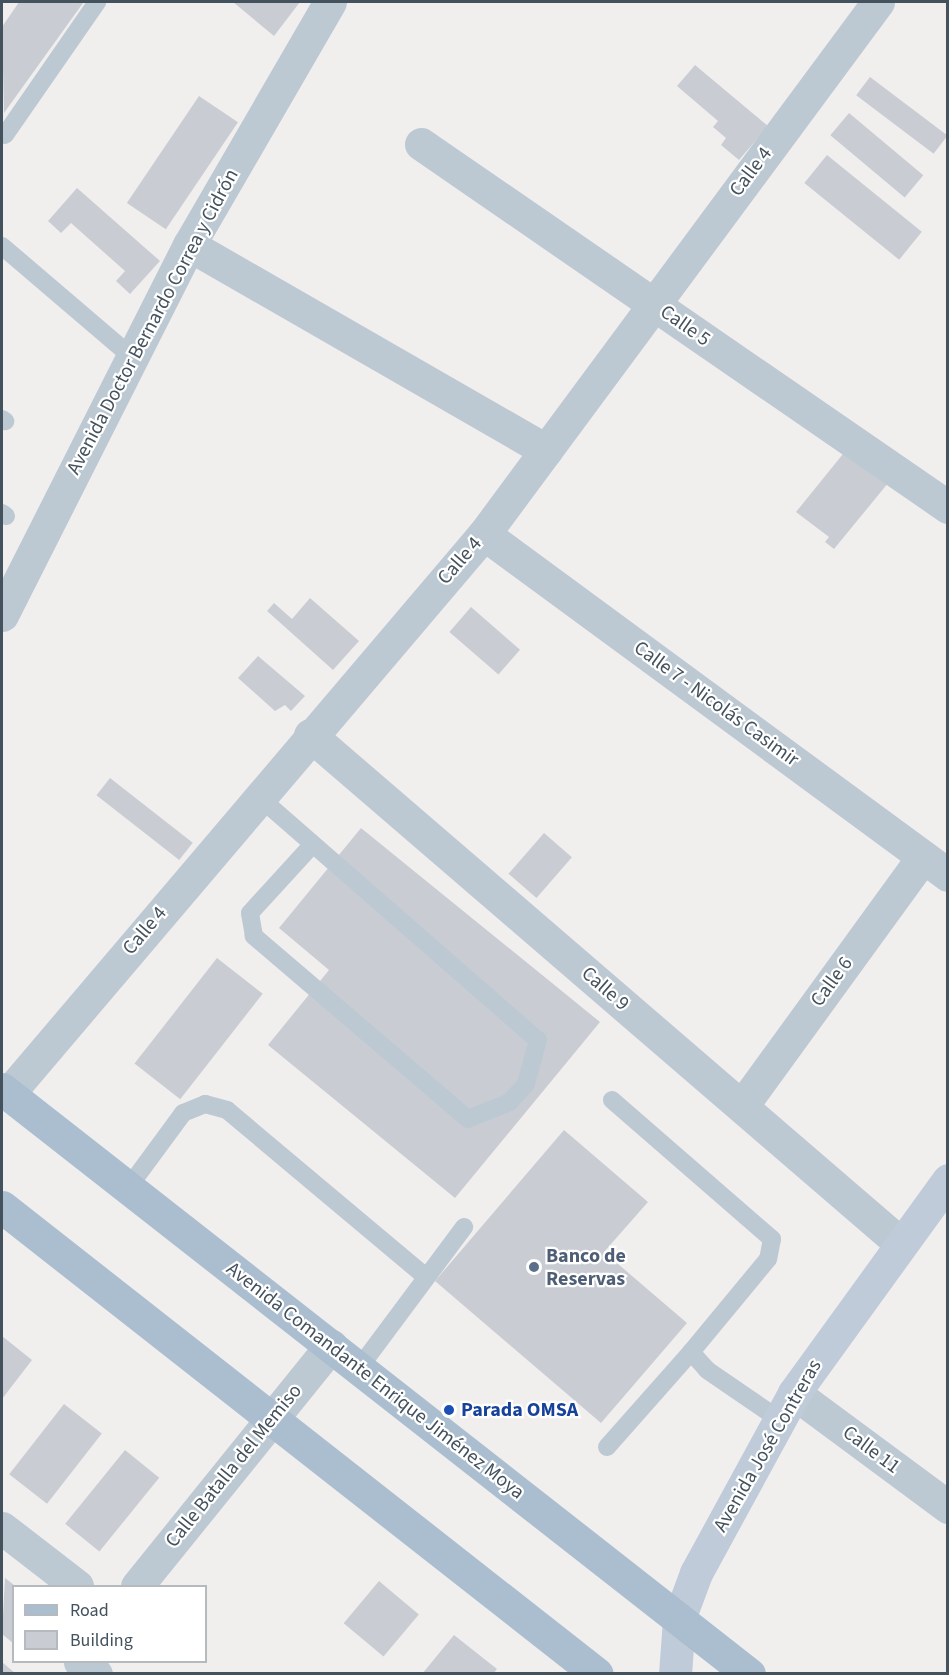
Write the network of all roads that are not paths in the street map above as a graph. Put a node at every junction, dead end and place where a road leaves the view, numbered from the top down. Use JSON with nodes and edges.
{"nodes":[{"id":1,"x":97,"y":2,"type":"edge"},
{"id":2,"x":330,"y":2,"type":"edge"},
{"id":3,"x":878,"y":2,"type":"edge"},
{"id":4,"x":5,"y":135,"type":"dead end"},
{"id":5,"x":422,"y":144,"type":"dead end"},
{"id":6,"x":189,"y":245,"type":"junction"},
{"id":7,"x":2,"y":246,"type":"edge"},
{"id":8,"x":653,"y":303,"type":"junction"},
{"id":9,"x":132,"y":357,"type":"junction"},
{"id":10,"x":546,"y":450,"type":"junction"},
{"id":11,"x":948,"y":507,"type":"edge"},
{"id":12,"x":484,"y":534,"type":"junction"},
{"id":13,"x":2,"y":615,"type":"edge"},
{"id":14,"x":310,"y":735,"type":"junction"},
{"id":15,"x":259,"y":797,"type":"junction"},
{"id":16,"x":313,"y":844,"type":"junction"},
{"id":17,"x":935,"y":866,"type":"edge"},
{"id":18,"x":5,"y":1091,"type":"edge"},
{"id":19,"x":612,"y":1100,"type":"dead end"},
{"id":20,"x":742,"y":1106,"type":"junction"},
{"id":21,"x":948,"y":1180,"type":"edge"},
{"id":22,"x":128,"y":1188,"type":"junction"},
{"id":23,"x":2,"y":1207,"type":"edge"},
{"id":24,"x":464,"y":1227,"type":"dead end"},
{"id":25,"x":900,"y":1243,"type":"junction"},
{"id":26,"x":426,"y":1277,"type":"junction"},
{"id":27,"x":331,"y":1346,"type":"junction"},
{"id":28,"x":691,"y":1352,"type":"junction"},
{"id":29,"x":358,"y":1368,"type":"junction"},
{"id":30,"x":787,"y":1406,"type":"junction"},
{"id":31,"x":272,"y":1419,"type":"junction"},
{"id":32,"x":606,"y":1447,"type":"dead end"},
{"id":33,"x":948,"y":1507,"type":"edge"},
{"id":34,"x":2,"y":1528,"type":"edge"},
{"id":35,"x":73,"y":1585,"type":"edge"},
{"id":36,"x":139,"y":1585,"type":"edge"},
{"id":37,"x":679,"y":1619,"type":"junction"},
{"id":38,"x":80,"y":1663,"type":"edge"},
{"id":39,"x":96,"y":1674,"type":"edge"},
{"id":40,"x":597,"y":1674,"type":"edge"},
{"id":41,"x":675,"y":1674,"type":"edge"},
{"id":42,"x":748,"y":1674,"type":"edge"}],
"edges":[{"from":1,"to":4,"type":"lane"},
{"from":2,"to":6,"type":"street","name":"Avenida Doctor Bernardo Correa y Cidrón"},
{"from":3,"to":8,"type":"street","name":"Calle 4"},
{"from":5,"to":8,"type":"street","name":"Calle 5"},
{"from":6,"to":9,"type":"street","name":"Avenida Doctor Bernardo Correa y Cidrón"},
{"from":6,"to":10,"type":"street"},
{"from":7,"to":9,"type":"lane"},
{"from":8,"to":10,"type":"street","name":"Calle 4"},
{"from":8,"to":11,"type":"street","name":"Calle 5"},
{"from":9,"to":13,"type":"street","name":"Avenida Doctor Bernardo Correa y Cidrón"},
{"from":10,"to":12,"type":"street","name":"Calle 4"},
{"from":12,"to":14,"type":"street","name":"Calle 4"},
{"from":12,"to":17,"type":"street","name":"Calle 7 - Nicolás Casimir"},
{"from":14,"to":15,"type":"street","name":"Calle 4"},
{"from":14,"to":20,"type":"street","name":"Calle 9"},
{"from":15,"to":16,"type":"lane"},
{"from":15,"to":18,"type":"street","name":"Calle 4"},
{"from":16,"to":16,"type":"lane"},
{"from":17,"to":20,"type":"street","name":"Calle 6"},
{"from":18,"to":22,"type":"main road","name":"Avenida Comandante Enrique Jiménez Moya"},
{"from":19,"to":28,"type":"lane"},
{"from":20,"to":25,"type":"street","name":"Calle 9"},
{"from":21,"to":25,"type":"main road","name":"Avenida José Contreras"},
{"from":22,"to":26,"type":"lane"},
{"from":22,"to":27,"type":"main road","name":"Avenida Comandante Enrique Jiménez Moya"},
{"from":23,"to":31,"type":"main road"},
{"from":24,"to":26,"type":"lane"},
{"from":25,"to":30,"type":"main road","name":"Avenida José Contreras"},
{"from":26,"to":29,"type":"lane"},
{"from":27,"to":29,"type":"main road","name":"Avenida Comandante Enrique Jiménez Moya"},
{"from":27,"to":31,"type":"street","name":"Calle Batalla del Memiso"},
{"from":28,"to":30,"type":"lane"},
{"from":28,"to":32,"type":"lane"},
{"from":29,"to":37,"type":"main road","name":"Avenida Comandante Enrique Jiménez Moya"},
{"from":30,"to":33,"type":"street","name":"Calle 11"},
{"from":30,"to":37,"type":"main road","name":"Avenida José Contreras"},
{"from":31,"to":36,"type":"street","name":"Calle Batalla del Memiso"},
{"from":31,"to":40,"type":"main road"},
{"from":34,"to":35,"type":"street"},
{"from":37,"to":41,"type":"main road","name":"Avenida José Contreras"},
{"from":37,"to":42,"type":"main road","name":"Avenida Comandante Enrique Jiménez Moya"},
{"from":38,"to":39,"type":"street"}]}
